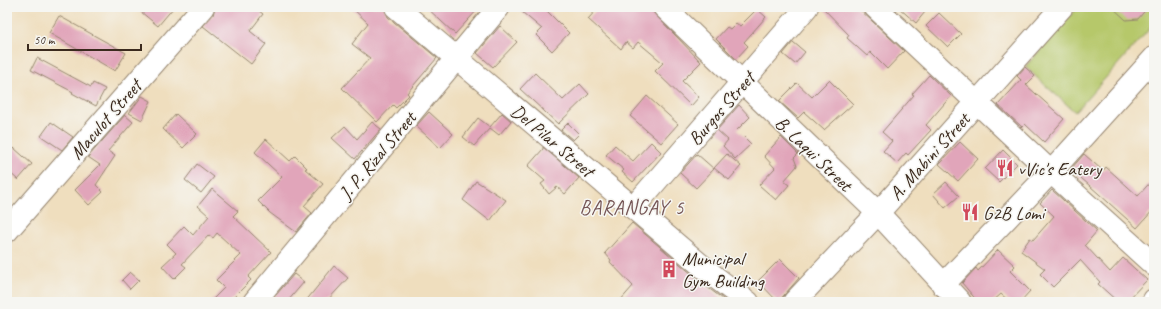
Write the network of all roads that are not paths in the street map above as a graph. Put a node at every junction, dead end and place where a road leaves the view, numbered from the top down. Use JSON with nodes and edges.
{"nodes":[{"id":1,"x":203,"y":7,"type":"edge"},
{"id":2,"x":396,"y":7,"type":"edge"},
{"id":3,"x":499,"y":7,"type":"edge"},
{"id":4,"x":664,"y":7,"type":"edge"},
{"id":5,"x":807,"y":7,"type":"edge"},
{"id":6,"x":875,"y":7,"type":"edge"},
{"id":7,"x":1062,"y":7,"type":"edge"},
{"id":8,"x":457,"y":58,"type":"junction"},
{"id":9,"x":1154,"y":58,"type":"edge"},
{"id":10,"x":742,"y":84,"type":"junction"},
{"id":11,"x":977,"y":102,"type":"junction"},
{"id":12,"x":1051,"y":172,"type":"junction"},
{"id":13,"x":634,"y":208,"type":"junction"},
{"id":14,"x":878,"y":213,"type":"junction"},
{"id":15,"x":7,"y":232,"type":"edge"},
{"id":16,"x":1154,"y":265,"type":"edge"},
{"id":17,"x":943,"y":285,"type":"junction"},
{"id":18,"x":254,"y":302,"type":"edge"},
{"id":19,"x":748,"y":302,"type":"edge"},
{"id":20,"x":794,"y":302,"type":"edge"},
{"id":21,"x":960,"y":302,"type":"edge"}],
"edges":[{"from":1,"to":15,"type":"street","name":"Maculot Street"},
{"from":2,"to":8,"type":"street","name":"Del Pilar Street"},
{"from":3,"to":8,"type":"street","name":"J. P. Rizal Street"},
{"from":4,"to":10,"type":"street","name":"B. Laqui Street"},
{"from":5,"to":10,"type":"street","name":"Burgos Street"},
{"from":6,"to":11,"type":"street"},
{"from":7,"to":11,"type":"street","name":"A. Mabini Street"},
{"from":8,"to":13,"type":"street","name":"Del Pilar Street"},
{"from":8,"to":18,"type":"street","name":"J. P. Rizal Street"},
{"from":9,"to":12,"type":"street"},
{"from":10,"to":13,"type":"street","name":"Burgos Street"},
{"from":10,"to":14,"type":"street","name":"B. Laqui Street"},
{"from":11,"to":12,"type":"street"},
{"from":11,"to":14,"type":"street","name":"A. Mabini Street"},
{"from":12,"to":16,"type":"street"},
{"from":12,"to":17,"type":"street"},
{"from":13,"to":19,"type":"street","name":"Del Pilar Street"},
{"from":14,"to":17,"type":"street","name":"B. Laqui Street"},
{"from":14,"to":20,"type":"street","name":"A. Mabini Street"},
{"from":17,"to":21,"type":"street","name":"B. Laqui Street"}]}
